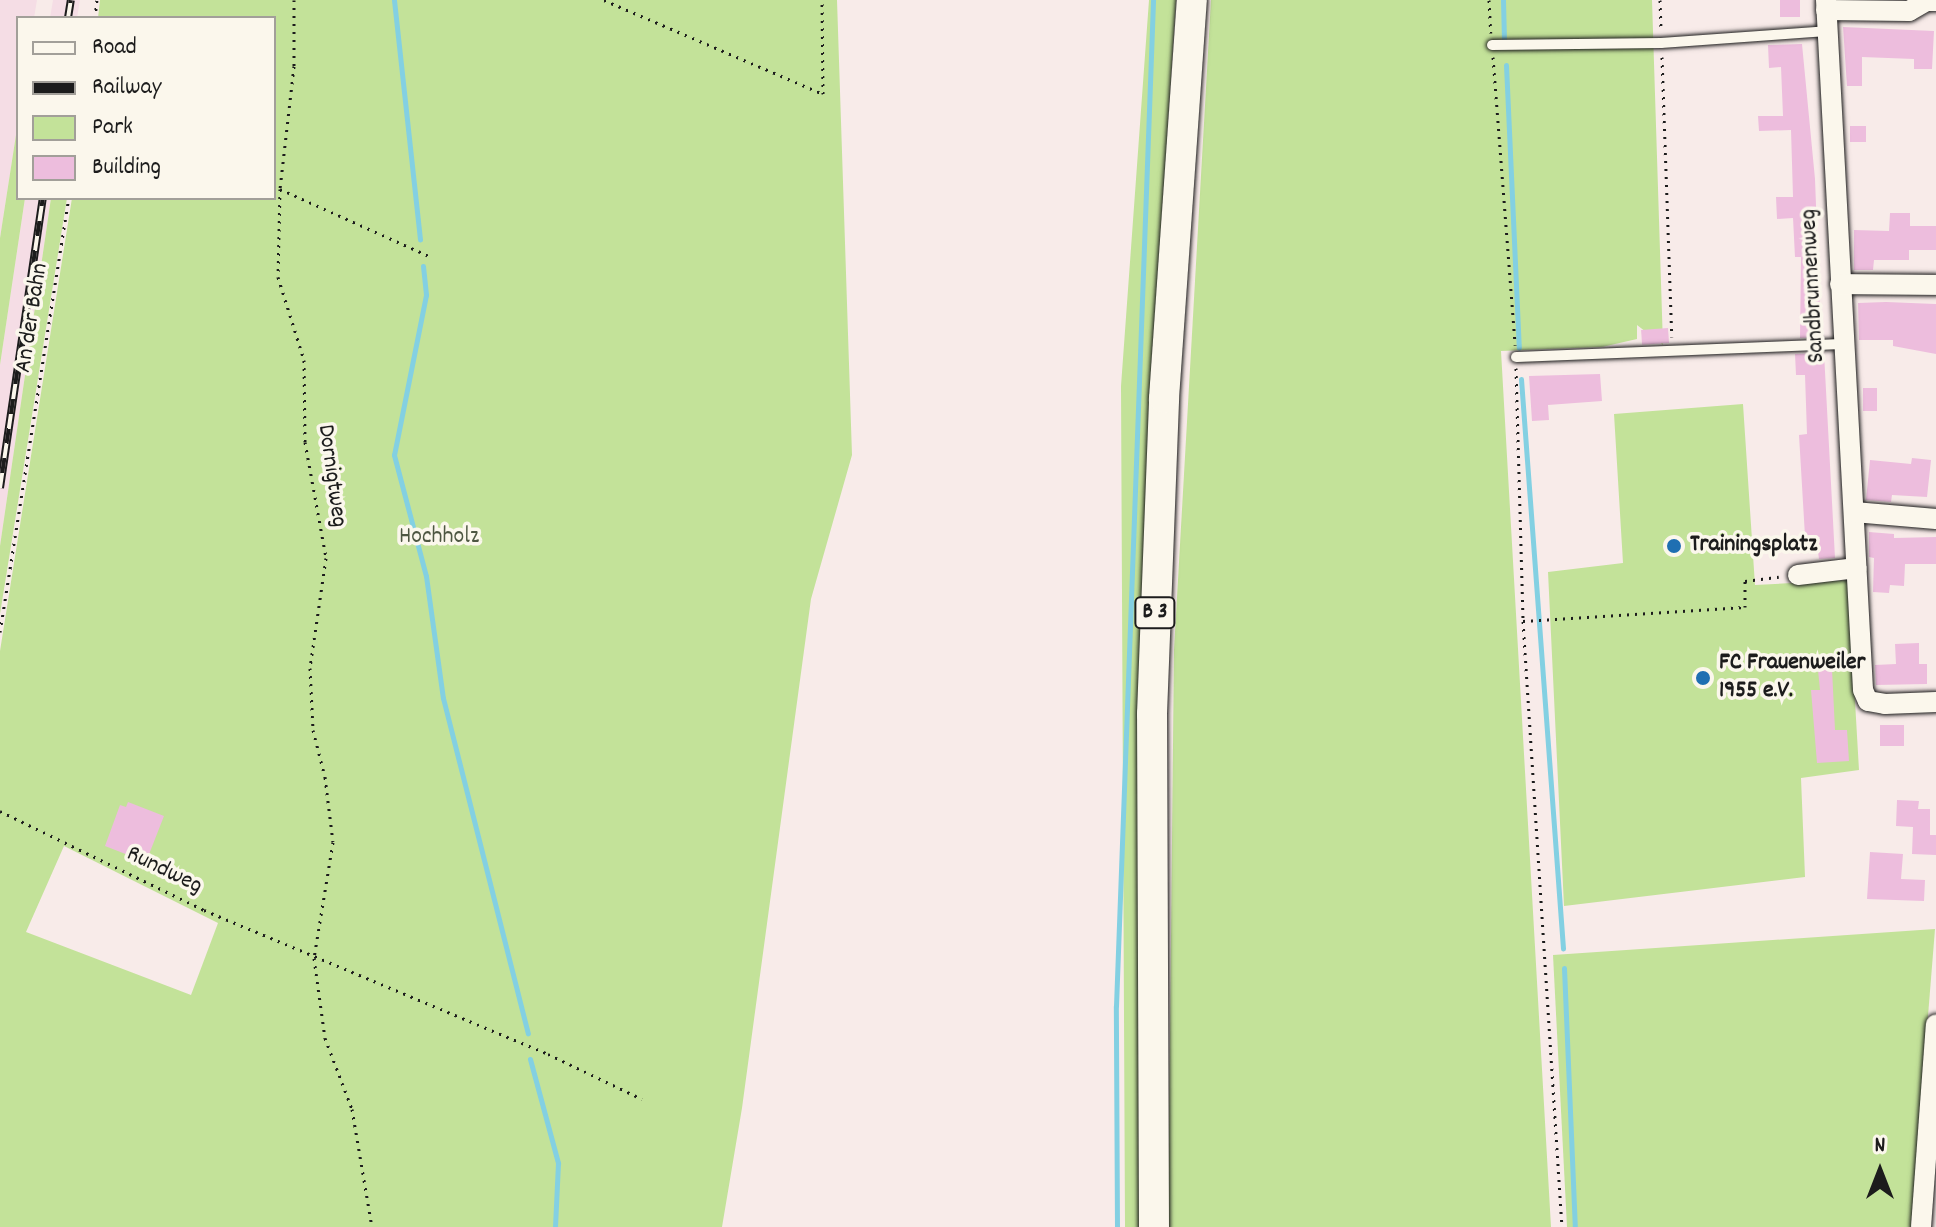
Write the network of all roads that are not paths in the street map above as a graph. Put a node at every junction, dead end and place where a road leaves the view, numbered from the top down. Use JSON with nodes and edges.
{"nodes":[{"id":1,"x":1192,"y":0,"type":"edge"},
{"id":2,"x":1936,"y":1,"type":"edge"},
{"id":3,"x":1826,"y":5,"type":"edge"},
{"id":4,"x":1827,"y":31,"type":"junction"},
{"id":5,"x":1492,"y":45,"type":"road end"},
{"id":6,"x":1840,"y":284,"type":"junction"},
{"id":7,"x":1936,"y":285,"type":"edge"},
{"id":8,"x":1843,"y":344,"type":"junction"},
{"id":9,"x":1516,"y":357,"type":"road end"},
{"id":10,"x":1854,"y":512,"type":"junction"},
{"id":11,"x":1936,"y":519,"type":"edge"},
{"id":12,"x":1857,"y":568,"type":"junction"},
{"id":13,"x":1798,"y":575,"type":"road end"},
{"id":14,"x":1936,"y":702,"type":"edge"},
{"id":15,"x":1936,"y":1025,"type":"edge"},
{"id":16,"x":1154,"y":1227,"type":"edge"},
{"id":17,"x":1921,"y":1227,"type":"edge"}],
"edges":[{"from":1,"to":16,"type":"main road","number":"B 3"},
{"from":2,"to":3,"type":"street"},
{"from":3,"to":4,"type":"street","name":"Sandbrunnenweg"},
{"from":4,"to":5,"type":"lane"},
{"from":4,"to":6,"type":"street","name":"Sandbrunnenweg"},
{"from":6,"to":7,"type":"street"},
{"from":6,"to":8,"type":"street","name":"Sandbrunnenweg"},
{"from":8,"to":9,"type":"lane"},
{"from":8,"to":10,"type":"street","name":"Sandbrunnenweg"},
{"from":10,"to":11,"type":"street"},
{"from":10,"to":12,"type":"street","name":"Sandbrunnenweg"},
{"from":12,"to":13,"type":"street"},
{"from":12,"to":14,"type":"street","name":"Sandbrunnenweg"},
{"from":15,"to":17,"type":"street"}]}
